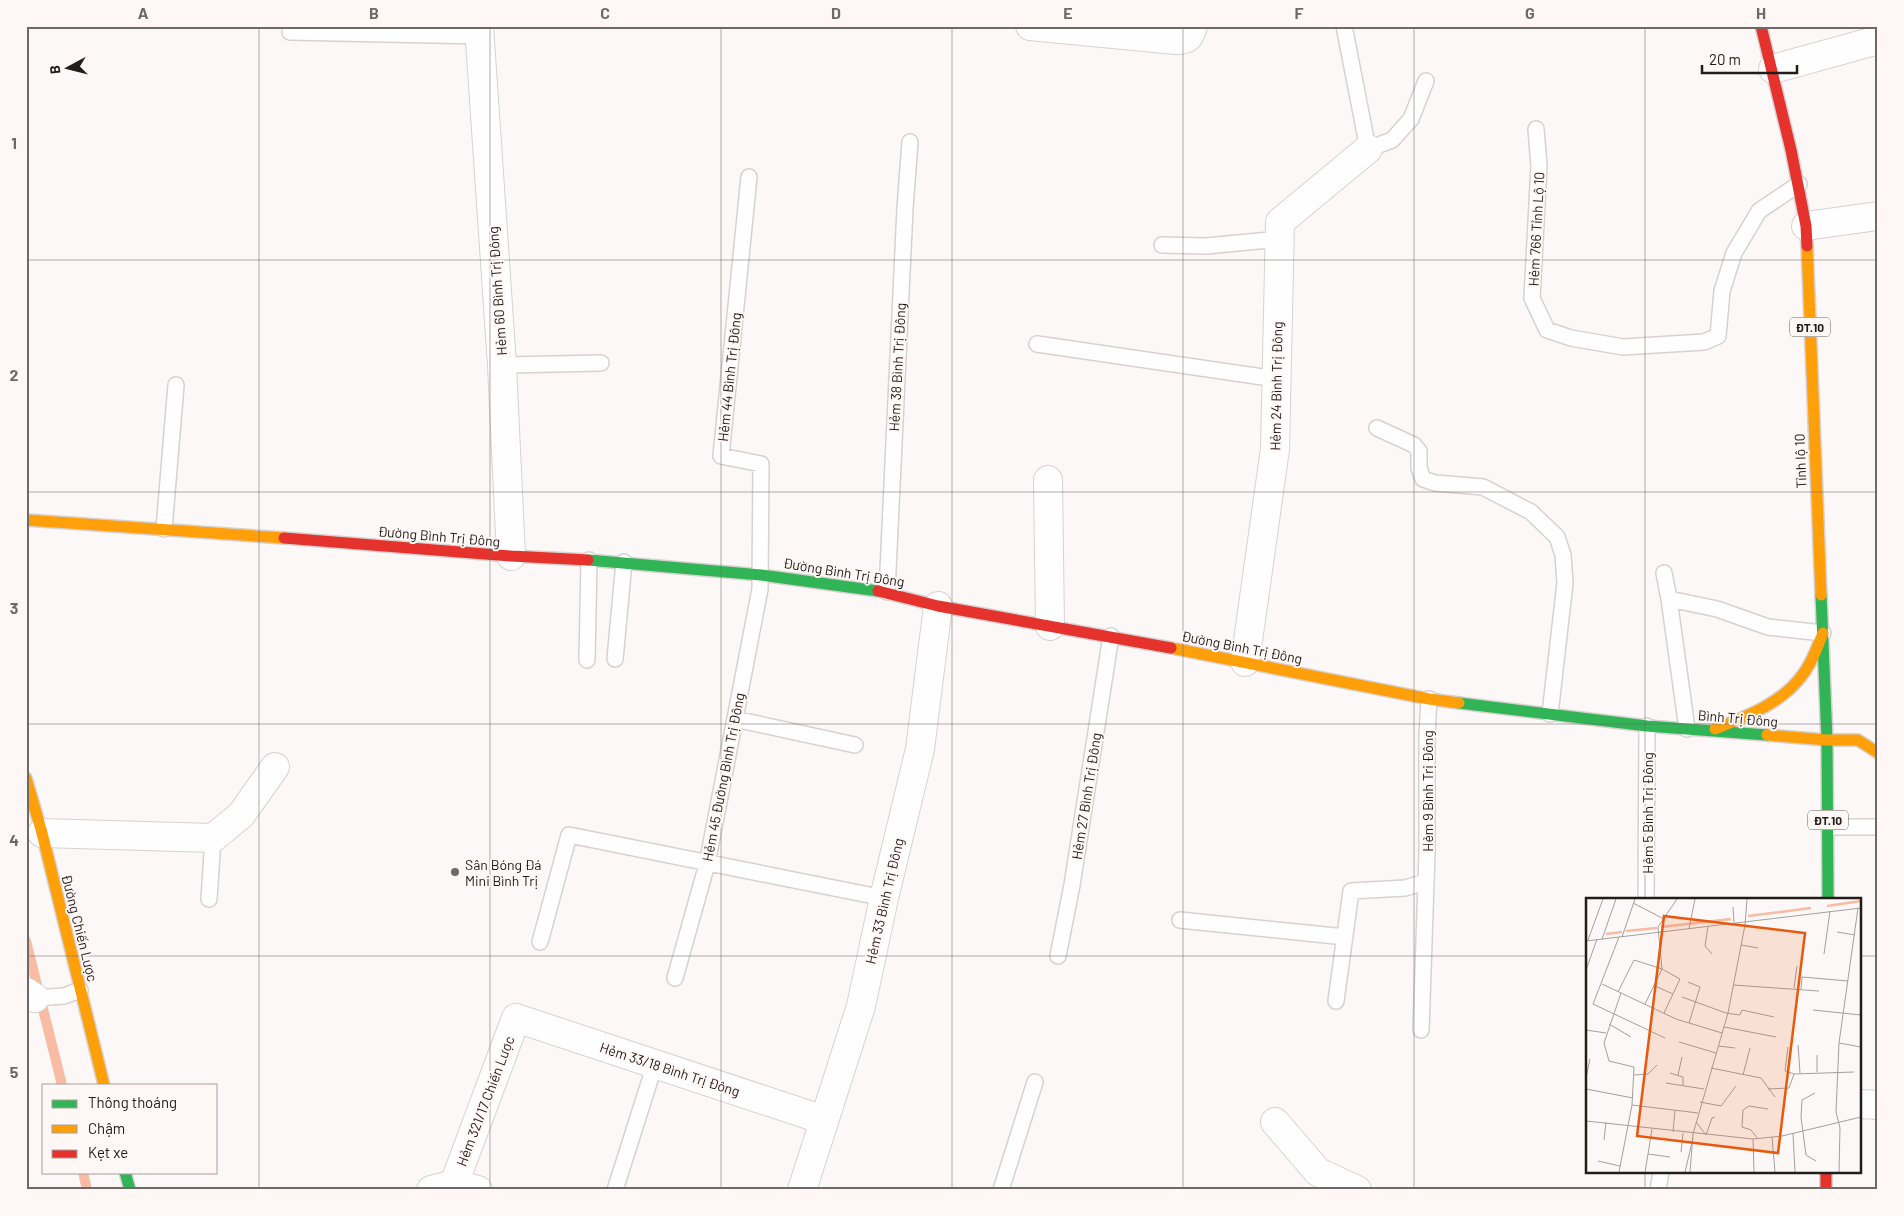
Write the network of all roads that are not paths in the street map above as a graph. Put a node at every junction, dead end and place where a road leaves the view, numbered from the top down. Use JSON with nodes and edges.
{"nodes":[{"id":1,"x":1030,"y":26,"type":"edge"},
{"id":2,"x":1193,"y":26,"type":"edge"},
{"id":3,"x":1344,"y":26,"type":"edge"},
{"id":4,"x":1761,"y":26,"type":"edge"},
{"id":5,"x":479,"y":31,"type":"edge"},
{"id":6,"x":290,"y":32,"type":"dead end"},
{"id":7,"x":1878,"y":40,"type":"edge"},
{"id":8,"x":1773,"y":68,"type":"junction"},
{"id":9,"x":1426,"y":81,"type":"dead end"},
{"id":10,"x":1536,"y":129,"type":"dead end"},
{"id":11,"x":910,"y":142,"type":"dead end"},
{"id":12,"x":1368,"y":148,"type":"junction"},
{"id":13,"x":749,"y":177,"type":"dead end"},
{"id":14,"x":1798,"y":184,"type":"junction"},
{"id":15,"x":1878,"y":216,"type":"edge"},
{"id":16,"x":1806,"y":226,"type":"junction"},
{"id":17,"x":1280,"y":239,"type":"junction"},
{"id":18,"x":1162,"y":245,"type":"dead end"},
{"id":19,"x":1037,"y":344,"type":"dead end"},
{"id":20,"x":601,"y":363,"type":"dead end"},
{"id":21,"x":502,"y":365,"type":"junction"},
{"id":22,"x":1276,"y":379,"type":"junction"},
{"id":23,"x":176,"y":384,"type":"dead end"},
{"id":24,"x":1377,"y":428,"type":"dead end"},
{"id":25,"x":1048,"y":480,"type":"dead end"},
{"id":26,"x":26,"y":520,"type":"edge"},
{"id":27,"x":164,"y":529,"type":"junction"},
{"id":28,"x":511,"y":556,"type":"junction"},
{"id":29,"x":589,"y":560,"type":"junction"},
{"id":30,"x":624,"y":562,"type":"junction"},
{"id":31,"x":1664,"y":573,"type":"dead end"},
{"id":32,"x":761,"y":575,"type":"junction"},
{"id":33,"x":887,"y":592,"type":"junction"},
{"id":34,"x":1669,"y":599,"type":"junction"},
{"id":35,"x":938,"y":606,"type":"junction"},
{"id":36,"x":1050,"y":626,"type":"junction"},
{"id":37,"x":1823,"y":633,"type":"junction"},
{"id":38,"x":1111,"y":636,"type":"junction"},
{"id":39,"x":615,"y":659,"type":"dead end"},
{"id":40,"x":587,"y":660,"type":"dead end"},
{"id":41,"x":1244,"y":662,"type":"junction"},
{"id":42,"x":1429,"y":700,"type":"junction"},
{"id":43,"x":1550,"y":714,"type":"junction"},
{"id":44,"x":735,"y":719,"type":"junction"},
{"id":45,"x":1647,"y":726,"type":"junction"},
{"id":46,"x":1687,"y":729,"type":"junction"},
{"id":47,"x":1709,"y":731,"type":"junction"},
{"id":48,"x":1871,"y":731,"type":"dead end"},
{"id":49,"x":1827,"y":740,"type":"junction"},
{"id":50,"x":1858,"y":740,"type":"junction"},
{"id":51,"x":855,"y":746,"type":"dead end"},
{"id":52,"x":1878,"y":753,"type":"edge"},
{"id":53,"x":275,"y":767,"type":"dead end"},
{"id":54,"x":26,"y":778,"type":"edge"},
{"id":55,"x":1828,"y":827,"type":"junction"},
{"id":56,"x":1878,"y":827,"type":"edge"},
{"id":57,"x":42,"y":833,"type":"junction"},
{"id":58,"x":213,"y":838,"type":"junction"},
{"id":59,"x":707,"y":864,"type":"junction"},
{"id":60,"x":1425,"y":882,"type":"junction"},
{"id":61,"x":884,"y":898,"type":"junction"},
{"id":62,"x":1646,"y":898,"type":"edge"},
{"id":63,"x":1828,"y":898,"type":"edge"},
{"id":64,"x":209,"y":899,"type":"dead end"},
{"id":65,"x":1180,"y":920,"type":"dead end"},
{"id":66,"x":1345,"y":937,"type":"junction"},
{"id":67,"x":540,"y":942,"type":"dead end"},
{"id":68,"x":1058,"y":956,"type":"dead end"},
{"id":69,"x":675,"y":978,"type":"dead end"},
{"id":70,"x":80,"y":990,"type":"junction"},
{"id":71,"x":31,"y":995,"type":"edge"},
{"id":72,"x":1336,"y":1001,"type":"dead end"},
{"id":73,"x":516,"y":1018,"type":"joint"},
{"id":74,"x":1421,"y":1030,"type":"dead end"},
{"id":75,"x":655,"y":1064,"type":"junction"},
{"id":76,"x":1035,"y":1082,"type":"dead end"},
{"id":77,"x":104,"y":1084,"type":"edge"},
{"id":78,"x":1862,"y":1104,"type":"edge"},
{"id":79,"x":1878,"y":1105,"type":"edge"},
{"id":80,"x":824,"y":1120,"type":"junction"},
{"id":81,"x":1275,"y":1122,"type":"dead end"},
{"id":82,"x":126,"y":1174,"type":"edge"},
{"id":83,"x":1661,"y":1174,"type":"edge"},
{"id":84,"x":1826,"y":1174,"type":"edge"},
{"id":85,"x":454,"y":1188,"type":"edge"},
{"id":86,"x":130,"y":1190,"type":"edge"},
{"id":87,"x":615,"y":1190,"type":"edge"},
{"id":88,"x":802,"y":1190,"type":"edge"},
{"id":89,"x":1001,"y":1190,"type":"edge"},
{"id":90,"x":1357,"y":1190,"type":"edge"},
{"id":91,"x":1658,"y":1190,"type":"edge"},
{"id":92,"x":1826,"y":1190,"type":"edge"}],
"edges":[{"from":1,"to":2,"type":"street"},
{"from":3,"to":12,"type":"lane"},
{"from":4,"to":8,"type":"street","name":"Tỉnh lộ 10","number":"ĐT.10"},
{"from":5,"to":6,"type":"lane"},
{"from":5,"to":21,"type":"street","name":"Hẻm 60 Bình Trị Đông"},
{"from":7,"to":8,"type":"street"},
{"from":8,"to":14,"type":"street","name":"Tỉnh lộ 10","number":"ĐT.10"},
{"from":9,"to":12,"type":"lane"},
{"from":10,"to":14,"type":"lane","name":"Hẻm 766 Tỉnh Lộ 10"},
{"from":11,"to":33,"type":"lane","name":"Hẻm 38 Bình Trị Đông"},
{"from":12,"to":17,"type":"street","name":"Hẻm 24 Bình Trị Đông"},
{"from":13,"to":32,"type":"lane","name":"Hẻm 44 Bình Trị Đông"},
{"from":14,"to":16,"type":"street","name":"Tỉnh lộ 10","number":"ĐT.10"},
{"from":15,"to":16,"type":"street"},
{"from":16,"to":37,"type":"street","name":"Tỉnh lộ 10","number":"ĐT.10"},
{"from":17,"to":18,"type":"lane"},
{"from":17,"to":22,"type":"street","name":"Hẻm 24 Bình Trị Đông"},
{"from":19,"to":22,"type":"lane"},
{"from":20,"to":21,"type":"lane"},
{"from":21,"to":28,"type":"street","name":"Hẻm 60 Bình Trị Đông"},
{"from":22,"to":41,"type":"street","name":"Hẻm 24 Bình Trị Đông"},
{"from":23,"to":27,"type":"lane"},
{"from":24,"to":43,"type":"lane"},
{"from":25,"to":36,"type":"street"},
{"from":26,"to":27,"type":"street","name":"Đường Bình Trị Đông"},
{"from":27,"to":28,"type":"street","name":"Đường Bình Trị Đông"},
{"from":28,"to":29,"type":"street","name":"Đường Bình Trị Đông"},
{"from":29,"to":30,"type":"street","name":"Đường Bình Trị Đông"},
{"from":29,"to":40,"type":"lane"},
{"from":30,"to":32,"type":"street","name":"Đường Bình Trị Đông"},
{"from":30,"to":39,"type":"lane"},
{"from":31,"to":34,"type":"lane"},
{"from":32,"to":33,"type":"street","name":"Đường Bình Trị Đông"},
{"from":32,"to":44,"type":"lane","name":"Hẻm 45 Đường Bình Trị Đông"},
{"from":33,"to":35,"type":"street","name":"Đường Bình Trị Đông"},
{"from":34,"to":37,"type":"lane"},
{"from":34,"to":46,"type":"lane"},
{"from":35,"to":36,"type":"street","name":"Đường Bình Trị Đông"},
{"from":35,"to":61,"type":"street","name":"Hẻm 33 Bình Trị Đông"},
{"from":36,"to":38,"type":"street","name":"Đường Bình Trị Đông"},
{"from":37,"to":47,"type":"street"},
{"from":37,"to":49,"type":"street","name":"Tỉnh lộ 10","number":"ĐT.10"},
{"from":38,"to":41,"type":"street","name":"Đường Bình Trị Đông"},
{"from":38,"to":68,"type":"lane","name":"Hẻm 27 Bình Trị Đông"},
{"from":41,"to":42,"type":"street","name":"Đường Bình Trị Đông"},
{"from":42,"to":43,"type":"street","name":"Đường Bình Trị Đông"},
{"from":42,"to":60,"type":"lane","name":"Hẻm 9 Bình Trị Đông"},
{"from":43,"to":45,"type":"street","name":"Đường Bình Trị Đông"},
{"from":44,"to":51,"type":"lane"},
{"from":44,"to":59,"type":"lane","name":"Hẻm 45 Đường Bình Trị Đông"},
{"from":45,"to":46,"type":"street","name":"Bình Trị Đông"},
{"from":45,"to":62,"type":"lane","name":"Hẻm 5 Bình Trị Đông"},
{"from":46,"to":47,"type":"street","name":"Bình Trị Đông"},
{"from":47,"to":49,"type":"street","name":"Bình Trị Đông"},
{"from":48,"to":50,"type":"street"},
{"from":49,"to":50,"type":"street","name":"Bình Trị Đông"},
{"from":49,"to":55,"type":"street","name":"Tỉnh lộ 10","number":"ĐT.10"},
{"from":50,"to":52,"type":"street"},
{"from":53,"to":58,"type":"street"},
{"from":54,"to":57,"type":"street","name":"Đường Chiến Lược"},
{"from":55,"to":56,"type":"lane"},
{"from":55,"to":63,"type":"street","name":"Tỉnh lộ 10","number":"ĐT.10"},
{"from":57,"to":58,"type":"street"},
{"from":57,"to":70,"type":"street","name":"Đường Chiến Lược"},
{"from":58,"to":64,"type":"lane"},
{"from":59,"to":61,"type":"lane"},
{"from":59,"to":67,"type":"lane"},
{"from":59,"to":69,"type":"lane","name":"Hẻm 45 Đường Bình Trị Đông"},
{"from":60,"to":66,"type":"lane"},
{"from":60,"to":74,"type":"lane","name":"Hẻm 9 Bình Trị Đông"},
{"from":61,"to":80,"type":"street","name":"Hẻm 33 Bình Trị Đông"},
{"from":65,"to":66,"type":"lane"},
{"from":66,"to":72,"type":"lane"},
{"from":70,"to":71,"type":"lane"},
{"from":70,"to":77,"type":"street","name":"Đường Chiến Lược"},
{"from":73,"to":75,"type":"street","name":"Hẻm 33/18 Bình Trị Đông"},
{"from":73,"to":85,"type":"street","name":"Hẻm 321/17 Chiến Lược"},
{"from":75,"to":80,"type":"street","name":"Hẻm 33/18 Bình Trị Đông"},
{"from":75,"to":87,"type":"lane"},
{"from":76,"to":89,"type":"lane"},
{"from":78,"to":79,"type":"street"},
{"from":80,"to":88,"type":"street","name":"Hẻm 33 Bình Trị Đông"},
{"from":81,"to":90,"type":"street"},
{"from":82,"to":86,"type":"street"},
{"from":83,"to":91,"type":"lane"},
{"from":84,"to":92,"type":"street"}]}
